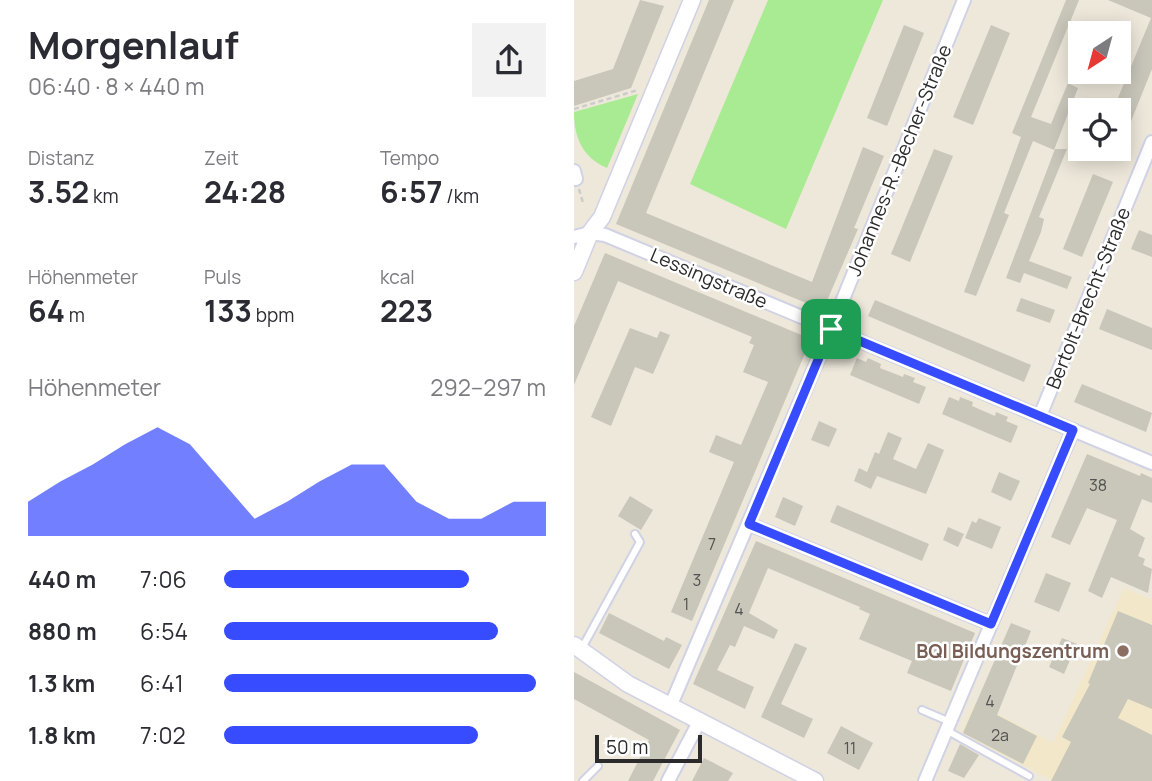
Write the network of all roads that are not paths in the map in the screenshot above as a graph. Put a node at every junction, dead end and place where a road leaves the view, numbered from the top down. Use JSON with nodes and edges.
{"nodes":[{"id":1,"x":692,"y":0,"type":"edge"},
{"id":2,"x":964,"y":0,"type":"edge"},
{"id":3,"x":1152,"y":142,"type":"edge"},
{"id":4,"x":582,"y":235,"type":"edge"},
{"id":5,"x":574,"y":272,"type":"edge"},
{"id":6,"x":831,"y":329,"type":"junction"},
{"id":7,"x":1040,"y":416,"type":"junction"},
{"id":8,"x":1073,"y":430,"type":"junction"},
{"id":9,"x":1152,"y":463,"type":"edge"},
{"id":10,"x":749,"y":524,"type":"junction"},
{"id":11,"x":635,"y":534,"type":"dead end"},
{"id":12,"x":991,"y":624,"type":"junction"},
{"id":13,"x":578,"y":647,"type":"edge"},
{"id":14,"x":670,"y":707,"type":"junction"},
{"id":15,"x":922,"y":710,"type":"dead end"},
{"id":16,"x":699,"y":722,"type":"junction"},
{"id":17,"x":948,"y":726,"type":"junction"},
{"id":18,"x":598,"y":766,"type":"dead end"},
{"id":19,"x":1029,"y":776,"type":"dead end"},
{"id":20,"x":583,"y":781,"type":"edge"},
{"id":21,"x":668,"y":781,"type":"edge"},
{"id":22,"x":815,"y":781,"type":"edge"},
{"id":23,"x":925,"y":781,"type":"edge"}],
"edges":[{"from":1,"to":4,"type":"street"},
{"from":2,"to":6,"type":"street","name":"Johannes-R.-Becher-Straße"},
{"from":3,"to":7,"type":"street","name":"Bertolt-Brecht-Straße"},
{"from":4,"to":5,"type":"street"},
{"from":4,"to":6,"type":"street","name":"Lessingstraße"},
{"from":6,"to":7,"type":"street","name":"Lessingstraße"},
{"from":6,"to":10,"type":"street","name":"Johannes-R.-Becher-Straße"},
{"from":7,"to":8,"type":"street","name":"Lessingstraße"},
{"from":8,"to":9,"type":"street","name":"Lessingstraße"},
{"from":8,"to":12,"type":"street"},
{"from":10,"to":12,"type":"street"},
{"from":10,"to":14,"type":"street","name":"Johannes-R.-Becher-Straße"},
{"from":11,"to":13,"type":"lane"},
{"from":12,"to":17,"type":"street"},
{"from":13,"to":14,"type":"street"},
{"from":14,"to":16,"type":"street"},
{"from":15,"to":17,"type":"lane"},
{"from":16,"to":21,"type":"street"},
{"from":16,"to":22,"type":"street"},
{"from":17,"to":19,"type":"lane"},
{"from":17,"to":23,"type":"street"},
{"from":18,"to":20,"type":"lane"}]}
